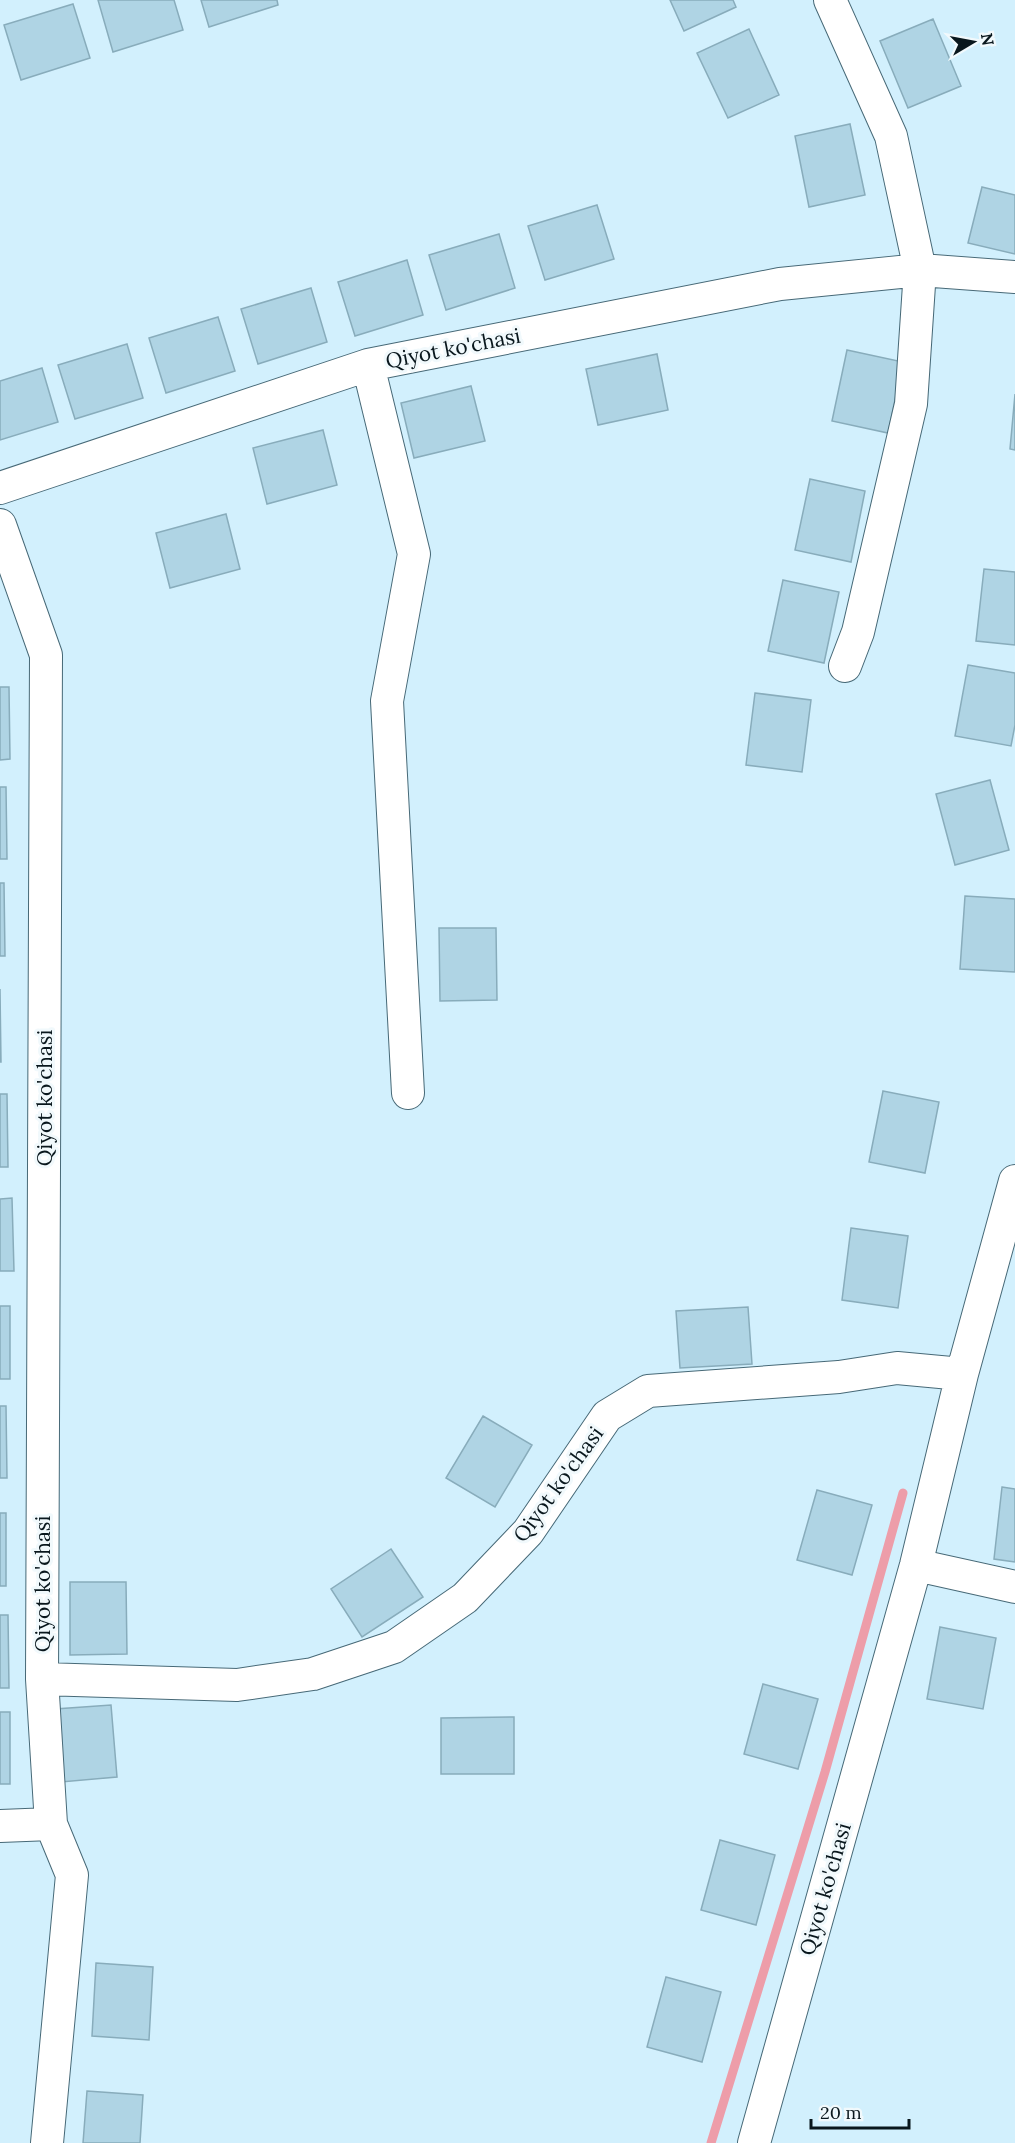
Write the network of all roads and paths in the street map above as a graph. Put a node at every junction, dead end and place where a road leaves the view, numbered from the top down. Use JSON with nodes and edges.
{"nodes":[{"id":1,"x":830,"y":0,"type":"edge"},
{"id":2,"x":920,"y":270,"type":"junction"},
{"id":3,"x":1015,"y":277,"type":"edge"},
{"id":4,"x":368,"y":365,"type":"junction"},
{"id":5,"x":0,"y":488,"type":"edge"},
{"id":6,"x":0,"y":525,"type":"edge"},
{"id":7,"x":845,"y":666,"type":"dead end"},
{"id":8,"x":408,"y":1093,"type":"dead end"},
{"id":9,"x":1015,"y":1181,"type":"edge"},
{"id":10,"x":962,"y":1374,"type":"junction"},
{"id":11,"x":916,"y":1565,"type":"junction"},
{"id":12,"x":1015,"y":1587,"type":"edge"},
{"id":13,"x":42,"y":1679,"type":"junction"},
{"id":14,"x":51,"y":1824,"type":"junction"},
{"id":15,"x":0,"y":1826,"type":"edge"},
{"id":16,"x":47,"y":2143,"type":"edge"},
{"id":17,"x":754,"y":2143,"type":"edge"}],
"edges":[{"from":1,"to":2,"type":"street"},
{"from":2,"to":3,"type":"street","name":"Qiyot ko'chasi"},
{"from":2,"to":4,"type":"street","name":"Qiyot ko'chasi"},
{"from":2,"to":7,"type":"street"},
{"from":4,"to":5,"type":"street","name":"Qiyot ko'chasi"},
{"from":4,"to":8,"type":"street"},
{"from":6,"to":13,"type":"street","name":"Qiyot ko'chasi"},
{"from":9,"to":10,"type":"street","name":"Qiyot ko'chasi"},
{"from":10,"to":11,"type":"street","name":"Qiyot ko'chasi"},
{"from":10,"to":13,"type":"street","name":"Qiyot ko'chasi"},
{"from":11,"to":12,"type":"street"},
{"from":11,"to":17,"type":"street","name":"Qiyot ko'chasi"},
{"from":13,"to":14,"type":"street","name":"Qiyot ko'chasi"},
{"from":14,"to":15,"type":"street"},
{"from":14,"to":16,"type":"street","name":"Qiyot ko'chasi"}]}
